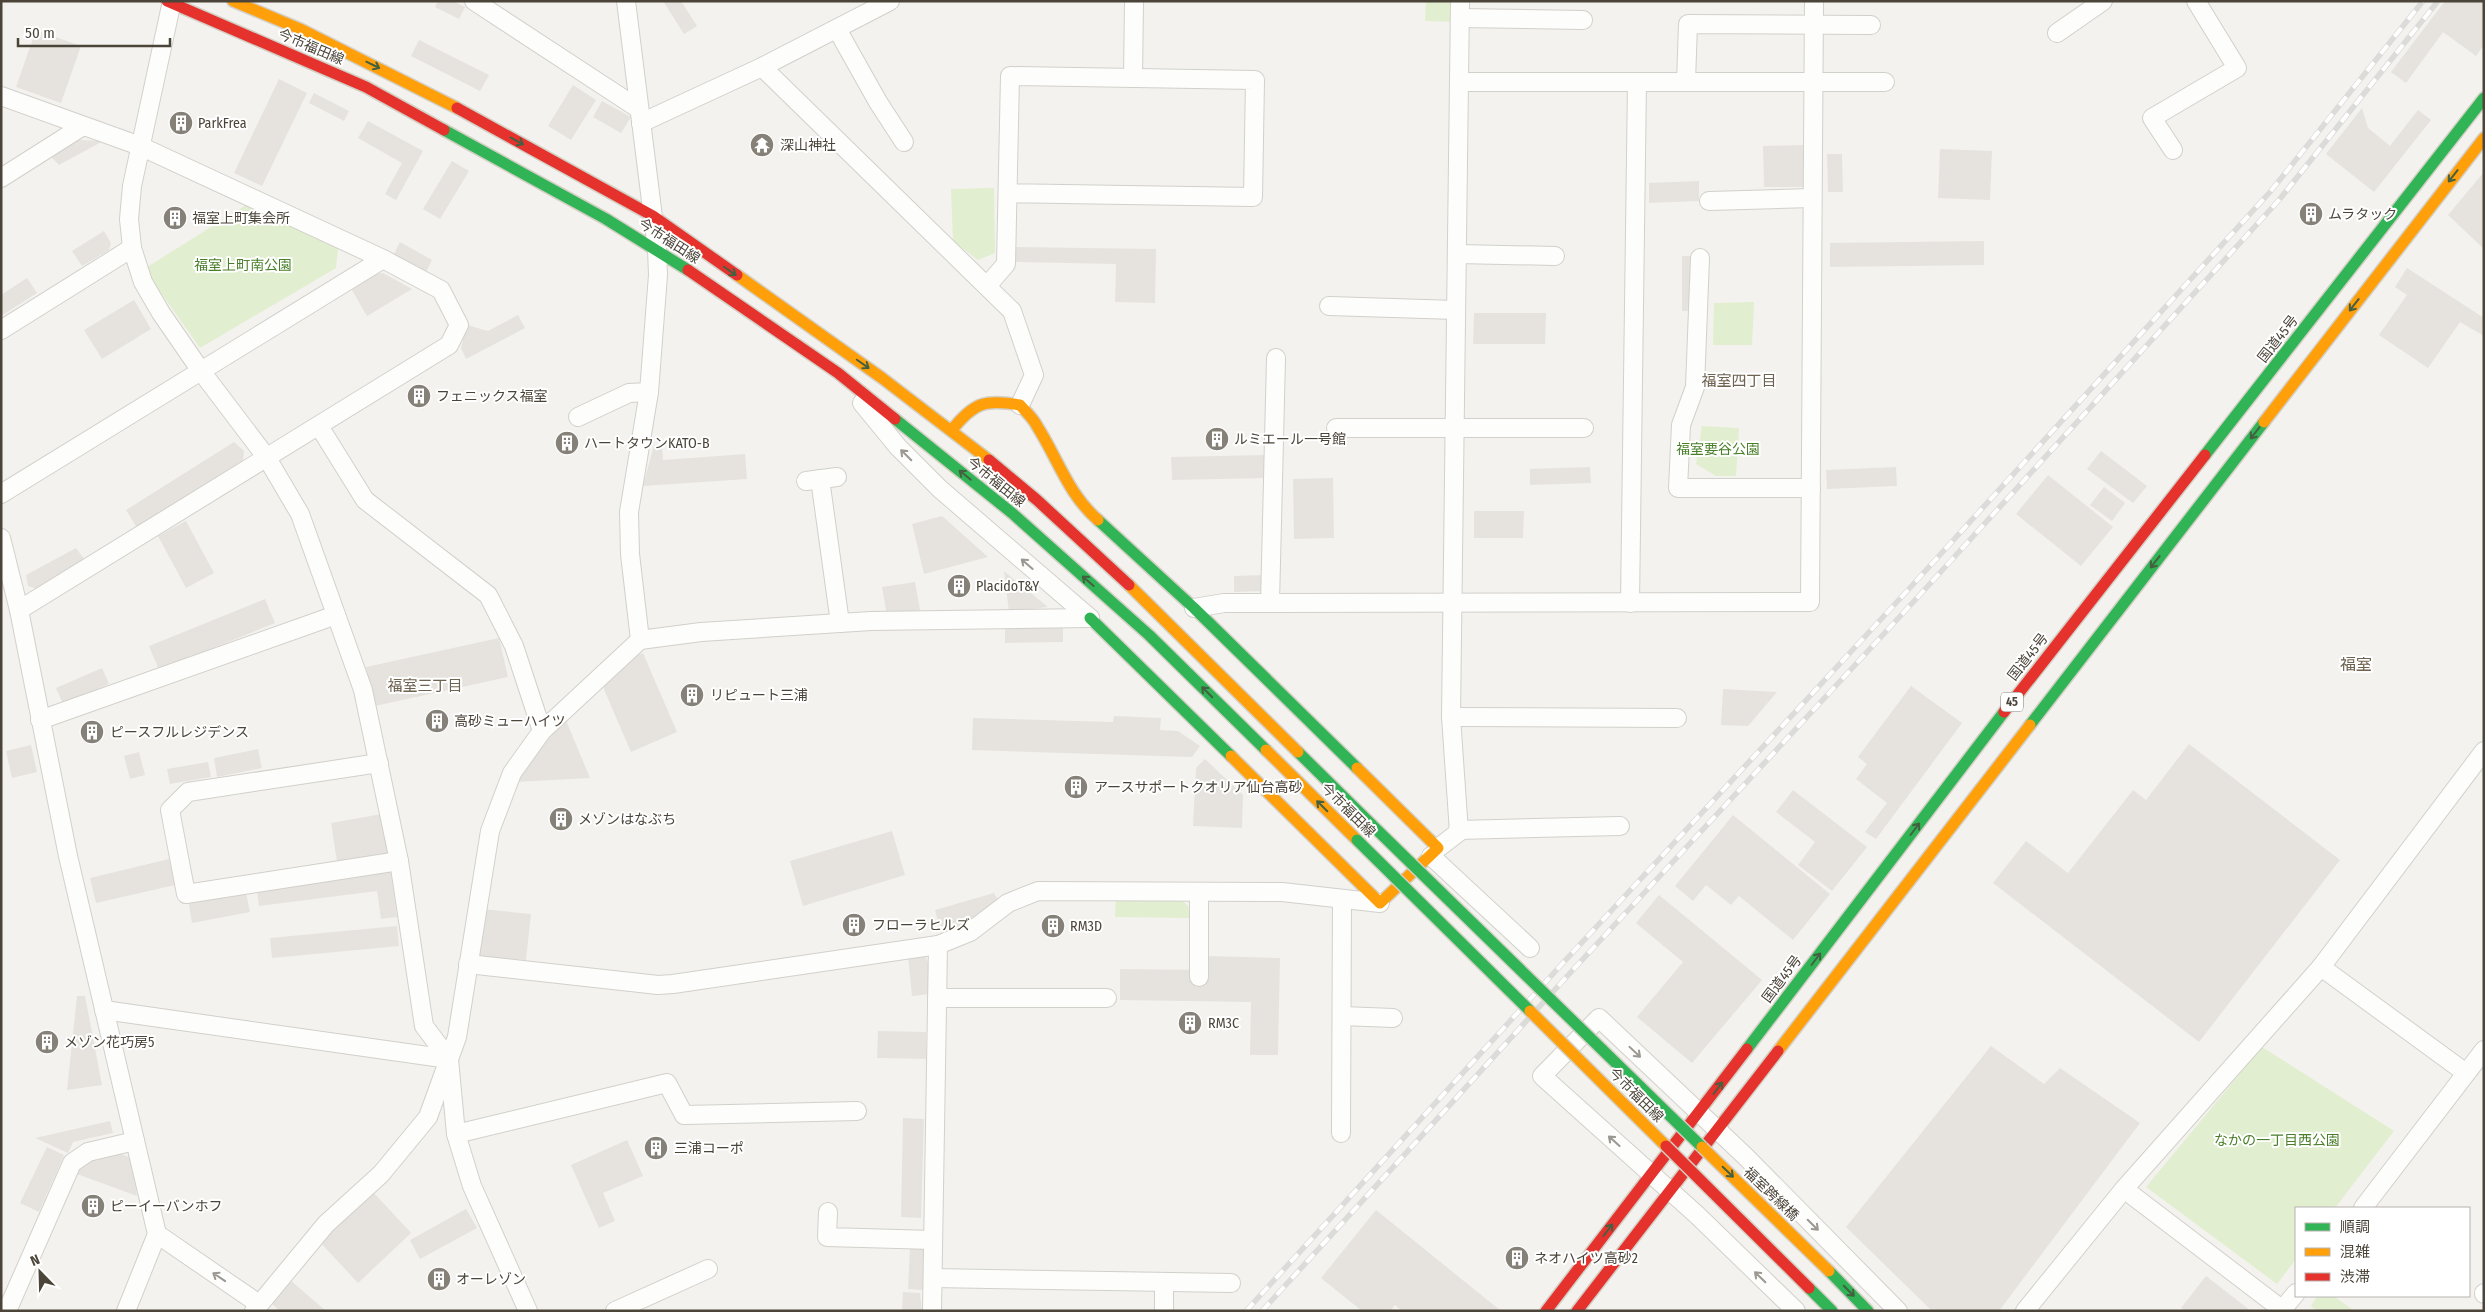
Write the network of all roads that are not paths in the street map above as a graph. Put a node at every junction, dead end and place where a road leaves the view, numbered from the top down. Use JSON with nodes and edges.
{"nodes":[{"id":1,"x":233,"y":1,"type":"edge"},
{"id":2,"x":474,"y":1,"type":"edge"},
{"id":3,"x":626,"y":1,"type":"edge"},
{"id":4,"x":890,"y":1,"type":"edge"},
{"id":5,"x":1134,"y":1,"type":"edge"},
{"id":6,"x":1814,"y":1,"type":"edge"},
{"id":7,"x":2103,"y":1,"type":"edge"},
{"id":8,"x":2196,"y":1,"type":"edge"},
{"id":9,"x":170,"y":2,"type":"edge"},
{"id":10,"x":1460,"y":10,"type":"edge"},
{"id":11,"x":1583,"y":20,"type":"dead end"},
{"id":12,"x":1813,"y":24,"type":"junction"},
{"id":13,"x":1870,"y":25,"type":"dead end"},
{"id":14,"x":837,"y":29,"type":"junction"},
{"id":15,"x":2057,"y":32,"type":"dead end"},
{"id":16,"x":762,"y":67,"type":"junction"},
{"id":17,"x":1133,"y":78,"type":"junction"},
{"id":18,"x":1459,"y":82,"type":"junction"},
{"id":19,"x":1637,"y":82,"type":"junction"},
{"id":20,"x":1686,"y":82,"type":"junction"},
{"id":21,"x":1813,"y":82,"type":"junction"},
{"id":22,"x":1885,"y":82,"type":"dead end"},
{"id":23,"x":1,"y":96,"type":"edge"},
{"id":24,"x":2484,"y":98,"type":"edge"},
{"id":25,"x":640,"y":116,"type":"junction"},
{"id":26,"x":83,"y":126,"type":"junction"},
{"id":27,"x":2484,"y":138,"type":"edge"},
{"id":28,"x":904,"y":142,"type":"dead end"},
{"id":29,"x":140,"y":146,"type":"junction"},
{"id":30,"x":2172,"y":150,"type":"dead end"},
{"id":31,"x":1,"y":178,"type":"edge"},
{"id":32,"x":1008,"y":193,"type":"junction"},
{"id":33,"x":1812,"y":198,"type":"junction"},
{"id":34,"x":1709,"y":202,"type":"dead end"},
{"id":35,"x":652,"y":216,"type":"junction"},
{"id":36,"x":132,"y":248,"type":"junction"},
{"id":37,"x":657,"y":248,"type":"junction"},
{"id":38,"x":1457,"y":254,"type":"junction"},
{"id":39,"x":1556,"y":256,"type":"dead end"},
{"id":40,"x":1700,"y":258,"type":"dead end"},
{"id":41,"x":383,"y":259,"type":"junction"},
{"id":42,"x":987,"y":286,"type":"junction"},
{"id":43,"x":1329,"y":306,"type":"dead end"},
{"id":44,"x":1456,"y":310,"type":"junction"},
{"id":45,"x":1,"y":330,"type":"edge"},
{"id":46,"x":1276,"y":358,"type":"dead end"},
{"id":47,"x":201,"y":371,"type":"junction"},
{"id":48,"x":838,"y":373,"type":"junction"},
{"id":49,"x":649,"y":392,"type":"junction"},
{"id":50,"x":1020,"y":405,"type":"junction"},
{"id":51,"x":578,"y":417,"type":"dead end"},
{"id":52,"x":320,"y":426,"type":"junction"},
{"id":53,"x":1336,"y":428,"type":"dead end"},
{"id":54,"x":1455,"y":428,"type":"junction"},
{"id":55,"x":1584,"y":428,"type":"dead end"},
{"id":56,"x":952,"y":430,"type":"junction"},
{"id":57,"x":267,"y":458,"type":"junction"},
{"id":58,"x":821,"y":479,"type":"dead end"},
{"id":59,"x":1810,"y":488,"type":"junction"},
{"id":60,"x":1,"y":494,"type":"edge"},
{"id":61,"x":1,"y":538,"type":"edge"},
{"id":62,"x":1270,"y":603,"type":"junction"},
{"id":63,"x":1453,"y":603,"type":"junction"},
{"id":64,"x":1630,"y":603,"type":"junction"},
{"id":65,"x":1194,"y":608,"type":"junction"},
{"id":66,"x":18,"y":610,"type":"junction"},
{"id":67,"x":336,"y":615,"type":"junction"},
{"id":68,"x":1090,"y":618,"type":"junction"},
{"id":69,"x":840,"y":623,"type":"junction"},
{"id":70,"x":640,"y":640,"type":"junction"},
{"id":71,"x":1451,"y":717,"type":"junction"},
{"id":72,"x":1677,"y":718,"type":"dead end"},
{"id":73,"x":40,"y":720,"type":"junction"},
{"id":74,"x":542,"y":731,"type":"junction"},
{"id":75,"x":2484,"y":751,"type":"edge"},
{"id":76,"x":379,"y":763,"type":"junction"},
{"id":77,"x":1620,"y":826,"type":"dead end"},
{"id":78,"x":1458,"y":830,"type":"junction"},
{"id":79,"x":1434,"y":852,"type":"junction"},
{"id":80,"x":399,"y":861,"type":"junction"},
{"id":81,"x":1199,"y":892,"type":"junction"},
{"id":82,"x":1342,"y":899,"type":"junction"},
{"id":83,"x":1380,"y":903,"type":"junction"},
{"id":84,"x":938,"y":946,"type":"junction"},
{"id":85,"x":1530,"y":948,"type":"dead end"},
{"id":86,"x":468,"y":964,"type":"junction"},
{"id":87,"x":2321,"y":967,"type":"junction"},
{"id":88,"x":1199,"y":977,"type":"dead end"},
{"id":89,"x":937,"y":998,"type":"junction"},
{"id":90,"x":1106,"y":998,"type":"dead end"},
{"id":91,"x":104,"y":1010,"type":"junction"},
{"id":92,"x":1342,"y":1016,"type":"junction"},
{"id":93,"x":1393,"y":1018,"type":"dead end"},
{"id":94,"x":2484,"y":1050,"type":"edge"},
{"id":95,"x":449,"y":1059,"type":"junction"},
{"id":96,"x":2466,"y":1073,"type":"junction"},
{"id":97,"x":857,"y":1111,"type":"dead end"},
{"id":98,"x":1699,"y":1112,"type":"junction"},
{"id":99,"x":1716,"y":1130,"type":"junction"},
{"id":100,"x":1341,"y":1132,"type":"dead end"},
{"id":101,"x":456,"y":1134,"type":"junction"},
{"id":102,"x":1693,"y":1138,"type":"joint"},
{"id":103,"x":135,"y":1141,"type":"junction"},
{"id":104,"x":1650,"y":1174,"type":"junction"},
{"id":105,"x":2124,"y":1189,"type":"junction"},
{"id":106,"x":1670,"y":1191,"type":"junction"},
{"id":107,"x":2364,"y":1207,"type":"edge"},
{"id":108,"x":828,"y":1212,"type":"dead end"},
{"id":109,"x":157,"y":1234,"type":"junction"},
{"id":110,"x":933,"y":1240,"type":"junction"},
{"id":111,"x":708,"y":1270,"type":"dead end"},
{"id":112,"x":933,"y":1278,"type":"junction"},
{"id":113,"x":1164,"y":1282,"type":"junction"},
{"id":114,"x":1231,"y":1283,"type":"dead end"},
{"id":115,"x":2295,"y":1294,"type":"edge"},
{"id":116,"x":256,"y":1307,"type":"edge"},
{"id":117,"x":2283,"y":1310,"type":"edge"},
{"id":118,"x":7,"y":1311,"type":"edge"},
{"id":119,"x":126,"y":1311,"type":"edge"},
{"id":120,"x":528,"y":1311,"type":"edge"},
{"id":121,"x":615,"y":1311,"type":"edge"},
{"id":122,"x":932,"y":1311,"type":"edge"},
{"id":123,"x":1164,"y":1311,"type":"edge"},
{"id":124,"x":1546,"y":1311,"type":"edge"},
{"id":125,"x":1577,"y":1311,"type":"edge"},
{"id":126,"x":1796,"y":1311,"type":"edge"},
{"id":127,"x":1832,"y":1311,"type":"edge"},
{"id":128,"x":1868,"y":1311,"type":"edge"},
{"id":129,"x":1898,"y":1311,"type":"edge"},
{"id":130,"x":2025,"y":1311,"type":"edge"}],
"edges":[{"from":1,"to":35,"type":"main road","name":"今市福田線","one_way":true},
{"from":2,"to":25,"type":"street"},
{"from":3,"to":25,"type":"street"},
{"from":4,"to":14,"type":"street"},
{"from":5,"to":17,"type":"street"},
{"from":6,"to":12,"type":"street"},
{"from":7,"to":15,"type":"street"},
{"from":8,"to":30,"type":"street"},
{"from":9,"to":29,"type":"street"},
{"from":9,"to":37,"type":"main road","name":"今市福田線"},
{"from":10,"to":11,"type":"street"},
{"from":10,"to":18,"type":"street"},
{"from":12,"to":13,"type":"street"},
{"from":12,"to":20,"type":"street"},
{"from":12,"to":21,"type":"street"},
{"from":14,"to":16,"type":"street"},
{"from":14,"to":28,"type":"street"},
{"from":16,"to":25,"type":"street"},
{"from":16,"to":42,"type":"street"},
{"from":17,"to":32,"type":"street"},
{"from":17,"to":32,"type":"street"},
{"from":18,"to":19,"type":"street"},
{"from":18,"to":38,"type":"street"},
{"from":19,"to":20,"type":"street"},
{"from":19,"to":64,"type":"street"},
{"from":20,"to":21,"type":"street"},
{"from":21,"to":22,"type":"street"},
{"from":21,"to":33,"type":"street"},
{"from":23,"to":26,"type":"street"},
{"from":98,"to":24,"type":"main road","name":"国道45号","number":"45","one_way":true},
{"from":25,"to":35,"type":"street"},
{"from":26,"to":29,"type":"street"},
{"from":26,"to":31,"type":"street"},
{"from":27,"to":99,"type":"main road","number":"45","one_way":true},
{"from":29,"to":36,"type":"street"},
{"from":29,"to":41,"type":"street"},
{"from":32,"to":42,"type":"street"},
{"from":33,"to":34,"type":"street"},
{"from":33,"to":59,"type":"street"},
{"from":35,"to":37,"type":"street"},
{"from":35,"to":56,"type":"main road","name":"今市福田線","one_way":true},
{"from":36,"to":45,"type":"street"},
{"from":36,"to":47,"type":"street"},
{"from":37,"to":48,"type":"main road","name":"今市福田線"},
{"from":37,"to":49,"type":"street"},
{"from":38,"to":39,"type":"street"},
{"from":38,"to":44,"type":"street"},
{"from":40,"to":59,"type":"street"},
{"from":41,"to":47,"type":"street"},
{"from":41,"to":52,"type":"street"},
{"from":42,"to":50,"type":"street"},
{"from":43,"to":44,"type":"street"},
{"from":44,"to":54,"type":"street"},
{"from":46,"to":62,"type":"street"},
{"from":47,"to":57,"type":"street"},
{"from":47,"to":60,"type":"street"},
{"from":68,"to":48,"type":"street","one_way":true},
{"from":127,"to":48,"type":"main road","name":"今市福田線","one_way":true,"bridge":true},
{"from":49,"to":51,"type":"street"},
{"from":49,"to":70,"type":"street"},
{"from":50,"to":56,"type":"main road"},
{"from":50,"to":65,"type":"main road"},
{"from":52,"to":57,"type":"street"},
{"from":52,"to":74,"type":"street"},
{"from":53,"to":54,"type":"street"},
{"from":54,"to":55,"type":"street"},
{"from":54,"to":63,"type":"street"},
{"from":56,"to":102,"type":"main road","name":"今市福田線","bridge":true},
{"from":57,"to":66,"type":"street"},
{"from":57,"to":67,"type":"street"},
{"from":58,"to":69,"type":"street"},
{"from":59,"to":64,"type":"street"},
{"from":61,"to":66,"type":"street"},
{"from":62,"to":63,"type":"street"},
{"from":62,"to":65,"type":"street"},
{"from":63,"to":64,"type":"street"},
{"from":63,"to":71,"type":"street"},
{"from":65,"to":79,"type":"main road"},
{"from":66,"to":73,"type":"street"},
{"from":67,"to":73,"type":"street"},
{"from":67,"to":76,"type":"street"},
{"from":68,"to":69,"type":"street"},
{"from":68,"to":83,"type":"main road"},
{"from":69,"to":70,"type":"street"},
{"from":70,"to":74,"type":"street"},
{"from":71,"to":72,"type":"street"},
{"from":71,"to":78,"type":"street"},
{"from":73,"to":91,"type":"street"},
{"from":74,"to":86,"type":"street"},
{"from":75,"to":87,"type":"street"},
{"from":76,"to":80,"type":"street"},
{"from":76,"to":80,"type":"street"},
{"from":77,"to":78,"type":"street"},
{"from":78,"to":79,"type":"street"},
{"from":79,"to":83,"type":"main road"},
{"from":79,"to":85,"type":"street"},
{"from":80,"to":95,"type":"street"},
{"from":81,"to":82,"type":"street"},
{"from":81,"to":84,"type":"street"},
{"from":81,"to":88,"type":"street"},
{"from":82,"to":83,"type":"street"},
{"from":82,"to":92,"type":"street"},
{"from":84,"to":86,"type":"street"},
{"from":84,"to":89,"type":"street"},
{"from":86,"to":95,"type":"street"},
{"from":87,"to":96,"type":"street"},
{"from":87,"to":105,"type":"street"},
{"from":89,"to":90,"type":"street"},
{"from":89,"to":110,"type":"street"},
{"from":91,"to":95,"type":"street"},
{"from":91,"to":103,"type":"street"},
{"from":92,"to":93,"type":"street"},
{"from":92,"to":100,"type":"street"},
{"from":94,"to":96,"type":"street"},
{"from":95,"to":101,"type":"street"},
{"from":95,"to":116,"type":"street"},
{"from":96,"to":107,"type":"street"},
{"from":97,"to":101,"type":"street"},
{"from":98,"to":99,"type":"street"},
{"from":98,"to":104,"type":"main road","name":"国道45号","number":"45"},
{"from":104,"to":98,"type":"street","one_way":true},
{"from":99,"to":106,"type":"main road","number":"45"},
{"from":99,"to":129,"type":"street","one_way":true},
{"from":101,"to":120,"type":"street"},
{"from":102,"to":128,"type":"main road","name":"福室跨線橋","one_way":true,"bridge":true},
{"from":103,"to":109,"type":"street"},
{"from":103,"to":118,"type":"street"},
{"from":104,"to":106,"type":"street"},
{"from":124,"to":104,"type":"main road","name":"国道45号","number":"45","one_way":true},
{"from":105,"to":117,"type":"street"},
{"from":105,"to":130,"type":"street"},
{"from":106,"to":125,"type":"main road","number":"45"},
{"from":126,"to":106,"type":"street","one_way":true},
{"from":108,"to":110,"type":"street"},
{"from":116,"to":109,"type":"street","one_way":true},
{"from":109,"to":119,"type":"street"},
{"from":110,"to":112,"type":"street"},
{"from":111,"to":121,"type":"street"},
{"from":112,"to":113,"type":"street"},
{"from":112,"to":122,"type":"street"},
{"from":113,"to":114,"type":"street"},
{"from":113,"to":123,"type":"street"},
{"from":115,"to":117,"type":"street"}]}
